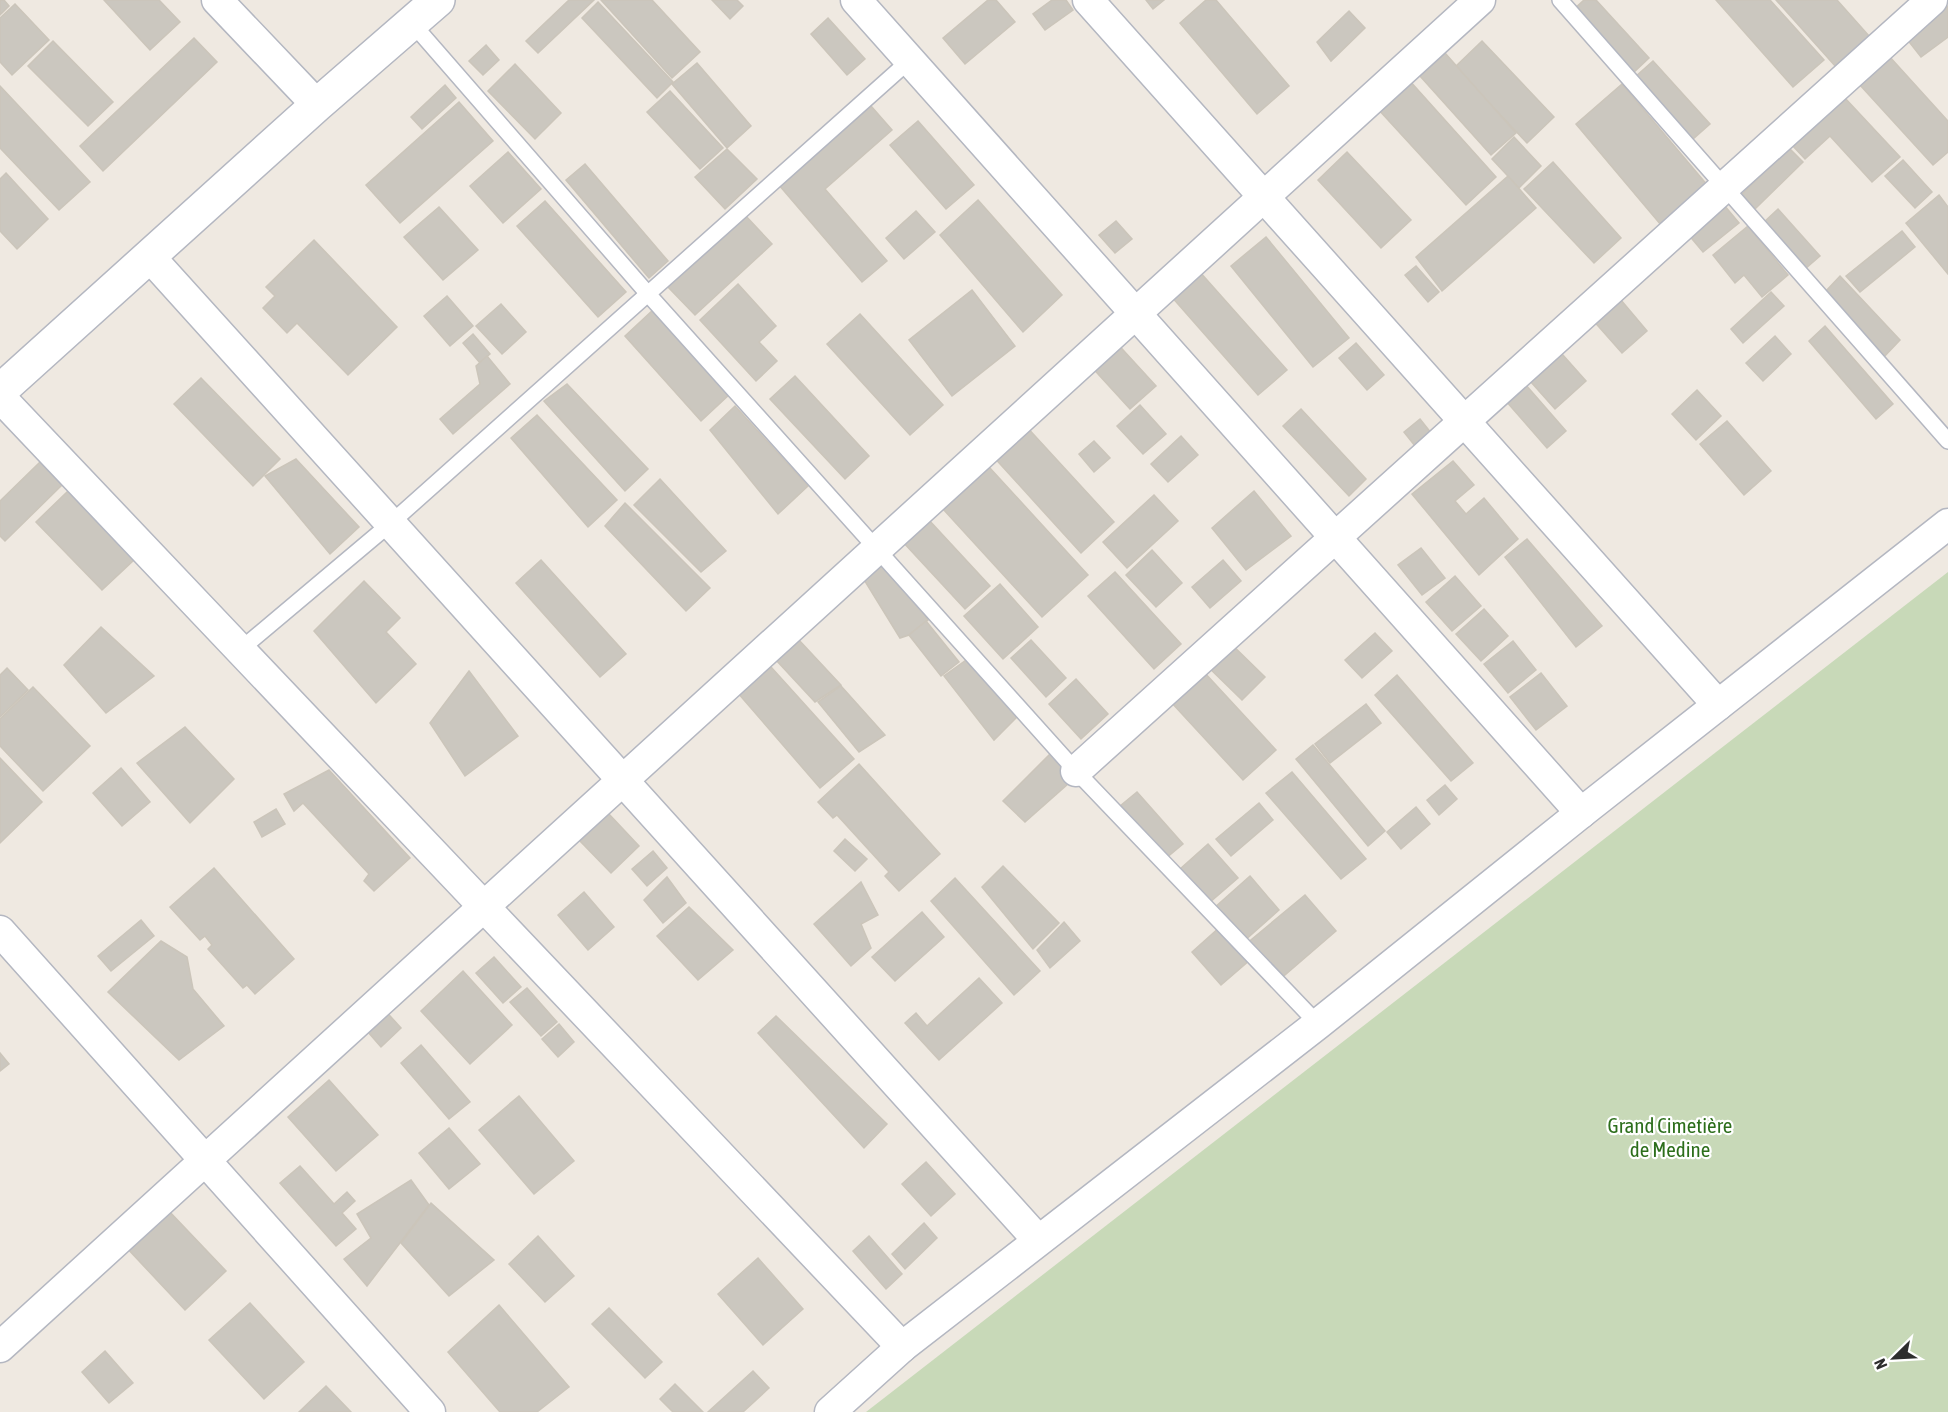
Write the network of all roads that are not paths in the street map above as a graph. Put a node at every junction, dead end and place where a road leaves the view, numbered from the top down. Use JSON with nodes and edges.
{"nodes":[{"id":1,"x":217,"y":0,"type":"edge"},
{"id":2,"x":438,"y":0,"type":"edge"},
{"id":3,"x":856,"y":0,"type":"edge"},
{"id":4,"x":1088,"y":0,"type":"edge"},
{"id":5,"x":1480,"y":0,"type":"edge"},
{"id":6,"x":1560,"y":0,"type":"edge"},
{"id":7,"x":1932,"y":0,"type":"edge"},
{"id":8,"x":412,"y":23,"type":"junction"},
{"id":9,"x":910,"y":60,"type":"junction"},
{"id":10,"x":317,"y":105,"type":"junction"},
{"id":11,"x":1725,"y":187,"type":"junction"},
{"id":12,"x":1264,"y":196,"type":"junction"},
{"id":13,"x":149,"y":256,"type":"junction"},
{"id":14,"x":648,"y":294,"type":"junction"},
{"id":15,"x":1136,"y":313,"type":"junction"},
{"id":16,"x":0,"y":391,"type":"edge"},
{"id":17,"x":0,"y":397,"type":"edge"},
{"id":18,"x":1465,"y":421,"type":"junction"},
{"id":19,"x":1948,"y":441,"type":"edge"},
{"id":20,"x":391,"y":523,"type":"junction"},
{"id":21,"x":1948,"y":524,"type":"edge"},
{"id":22,"x":1336,"y":536,"type":"junction"},
{"id":23,"x":876,"y":550,"type":"junction"},
{"id":24,"x":240,"y":650,"type":"junction"},
{"id":25,"x":1718,"y":705,"type":"junction"},
{"id":26,"x":1076,"y":771,"type":"junction"},
{"id":27,"x":623,"y":780,"type":"junction"},
{"id":28,"x":1581,"y":813,"type":"junction"},
{"id":29,"x":483,"y":907,"type":"junction"},
{"id":30,"x":0,"y":931,"type":"edge"},
{"id":31,"x":1318,"y":1024,"type":"junction"},
{"id":32,"x":205,"y":1160,"type":"junction"},
{"id":33,"x":1038,"y":1240,"type":"junction"},
{"id":34,"x":0,"y":1347,"type":"edge"},
{"id":35,"x":902,"y":1347,"type":"junction"},
{"id":36,"x":430,"y":1412,"type":"edge"},
{"id":37,"x":830,"y":1412,"type":"edge"}],
"edges":[{"from":1,"to":10,"type":"street"},
{"from":2,"to":8,"type":"street"},
{"from":3,"to":9,"type":"street"},
{"from":4,"to":12,"type":"street"},
{"from":5,"to":12,"type":"street"},
{"from":6,"to":11,"type":"lane"},
{"from":7,"to":11,"type":"street"},
{"from":8,"to":10,"type":"street"},
{"from":8,"to":14,"type":"lane"},
{"from":9,"to":14,"type":"lane"},
{"from":9,"to":15,"type":"street"},
{"from":10,"to":13,"type":"street"},
{"from":11,"to":18,"type":"street"},
{"from":11,"to":19,"type":"lane"},
{"from":12,"to":15,"type":"street"},
{"from":12,"to":18,"type":"street"},
{"from":13,"to":16,"type":"street"},
{"from":13,"to":20,"type":"street"},
{"from":14,"to":20,"type":"lane"},
{"from":14,"to":23,"type":"lane"},
{"from":15,"to":22,"type":"street"},
{"from":15,"to":23,"type":"street"},
{"from":17,"to":24,"type":"street"},
{"from":18,"to":22,"type":"street"},
{"from":18,"to":25,"type":"street"},
{"from":20,"to":24,"type":"lane"},
{"from":20,"to":27,"type":"street"},
{"from":21,"to":25,"type":"street"},
{"from":22,"to":26,"type":"street"},
{"from":22,"to":28,"type":"street"},
{"from":23,"to":26,"type":"lane"},
{"from":23,"to":27,"type":"street"},
{"from":24,"to":29,"type":"street"},
{"from":25,"to":28,"type":"street"},
{"from":26,"to":31,"type":"lane"},
{"from":27,"to":29,"type":"street"},
{"from":27,"to":33,"type":"street"},
{"from":28,"to":31,"type":"street"},
{"from":29,"to":32,"type":"street"},
{"from":29,"to":35,"type":"street"},
{"from":30,"to":32,"type":"street"},
{"from":31,"to":33,"type":"street"},
{"from":32,"to":34,"type":"street"},
{"from":32,"to":36,"type":"street"},
{"from":33,"to":35,"type":"street"},
{"from":35,"to":37,"type":"street"}]}
